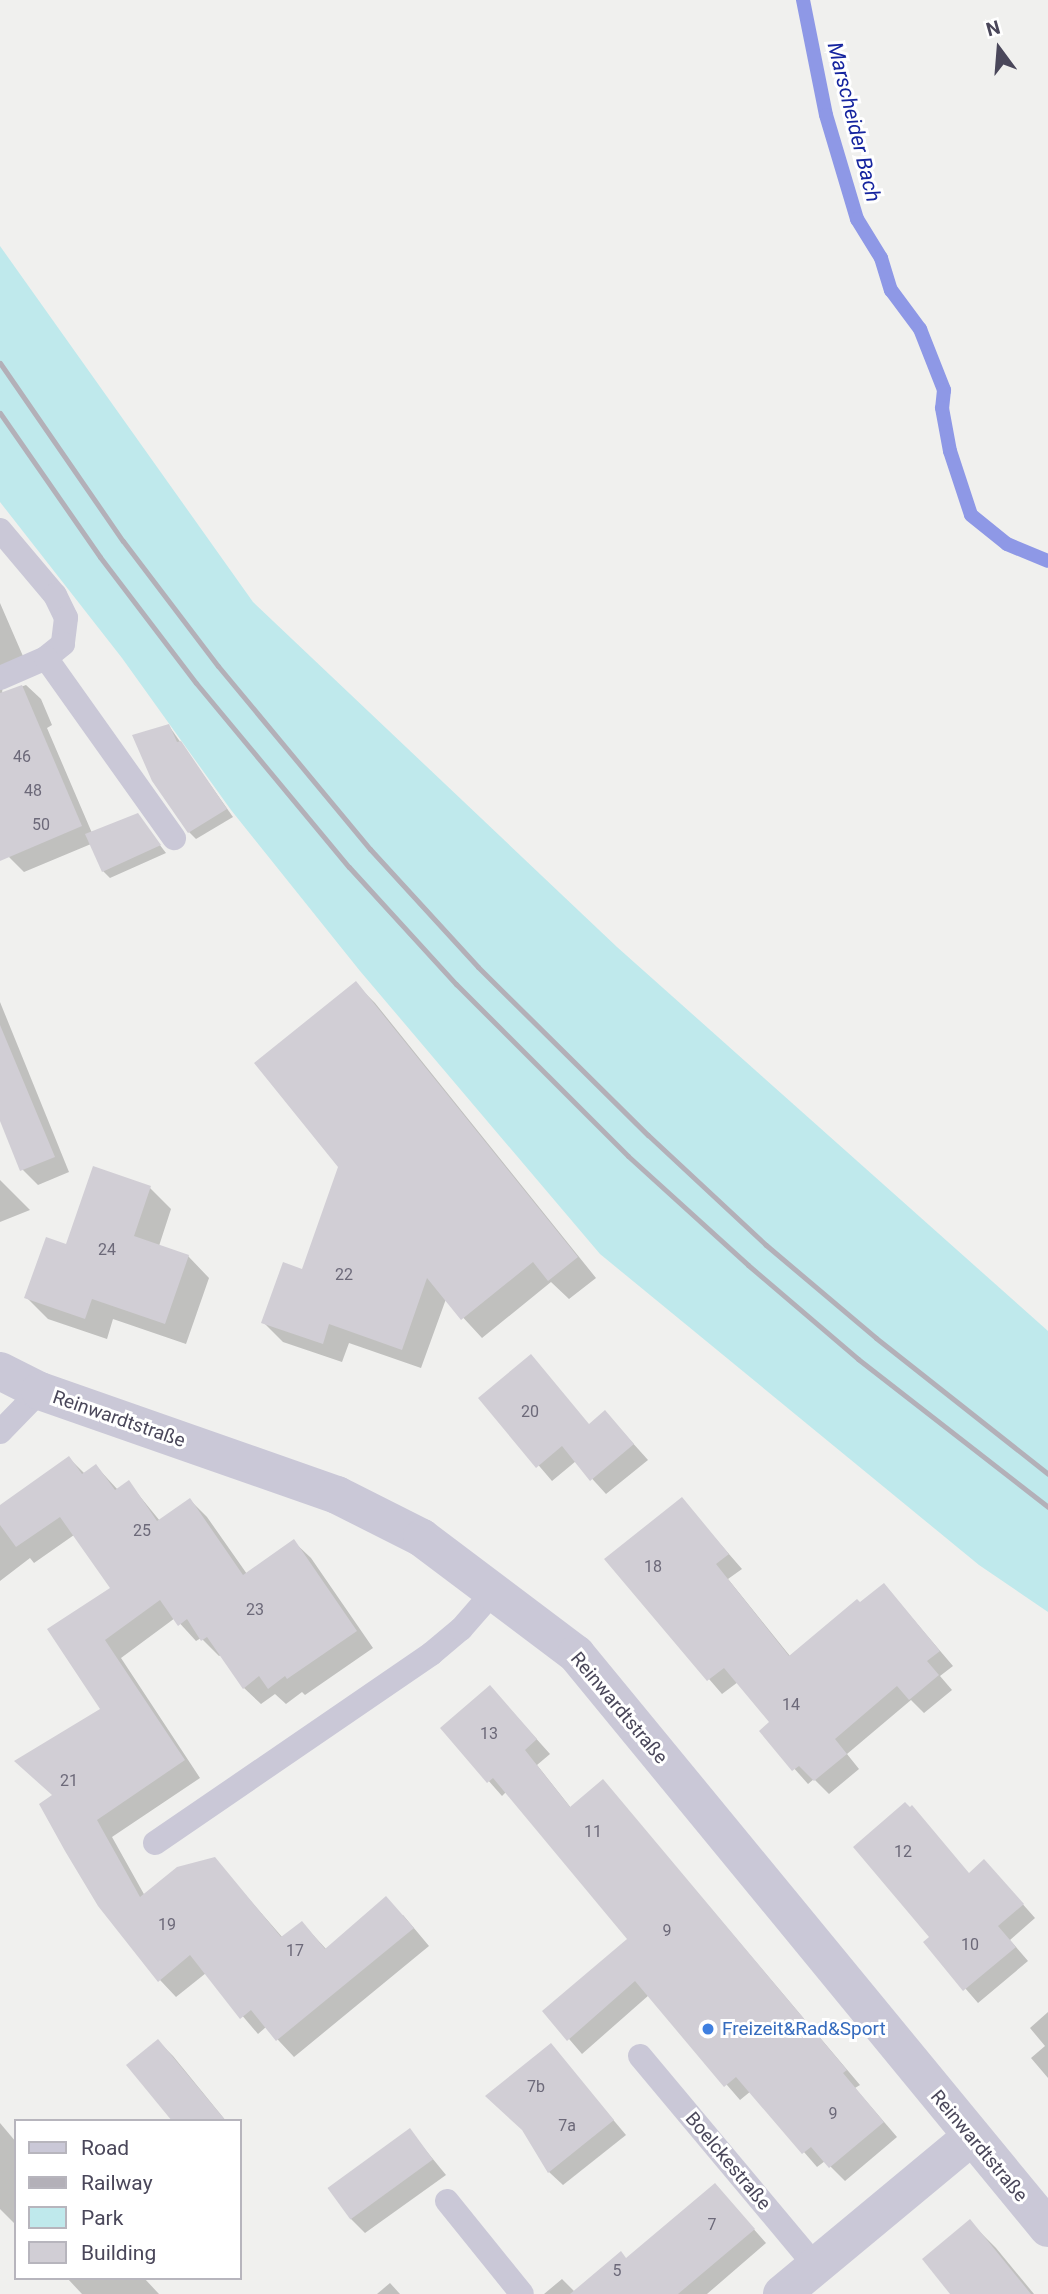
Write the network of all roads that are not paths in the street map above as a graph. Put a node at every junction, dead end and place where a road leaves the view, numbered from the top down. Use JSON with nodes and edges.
{"nodes":[{"id":1,"x":0,"y":530,"type":"edge"},
{"id":2,"x":46,"y":658,"type":"junction"},
{"id":3,"x":0,"y":678,"type":"edge"},
{"id":4,"x":174,"y":838,"type":"dead end"},
{"id":5,"x":0,"y":1371,"type":"edge"},
{"id":6,"x":40,"y":1391,"type":"junction"},
{"id":7,"x":0,"y":1432,"type":"edge"},
{"id":8,"x":495,"y":1591,"type":"junction"},
{"id":9,"x":155,"y":1843,"type":"dead end"},
{"id":10,"x":640,"y":2056,"type":"dead end"},
{"id":11,"x":971,"y":2137,"type":"junction"},
{"id":12,"x":447,"y":2201,"type":"dead end"},
{"id":13,"x":1048,"y":2228,"type":"edge"},
{"id":14,"x":815,"y":2265,"type":"junction"},
{"id":15,"x":522,"y":2294,"type":"edge"},
{"id":16,"x":782,"y":2294,"type":"edge"}],
"edges":[{"from":1,"to":2,"type":"lane"},
{"from":2,"to":3,"type":"lane"},
{"from":2,"to":4,"type":"lane"},
{"from":5,"to":6,"type":"street","name":"Reinwardtstraße"},
{"from":6,"to":7,"type":"lane"},
{"from":6,"to":8,"type":"street","name":"Reinwardtstraße"},
{"from":8,"to":9,"type":"lane"},
{"from":8,"to":11,"type":"street","name":"Reinwardtstraße"},
{"from":10,"to":14,"type":"lane","name":"Boelckestraße"},
{"from":11,"to":13,"type":"street","name":"Reinwardtstraße"},
{"from":11,"to":14,"type":"street"},
{"from":12,"to":15,"type":"lane"},
{"from":14,"to":16,"type":"street"}]}
